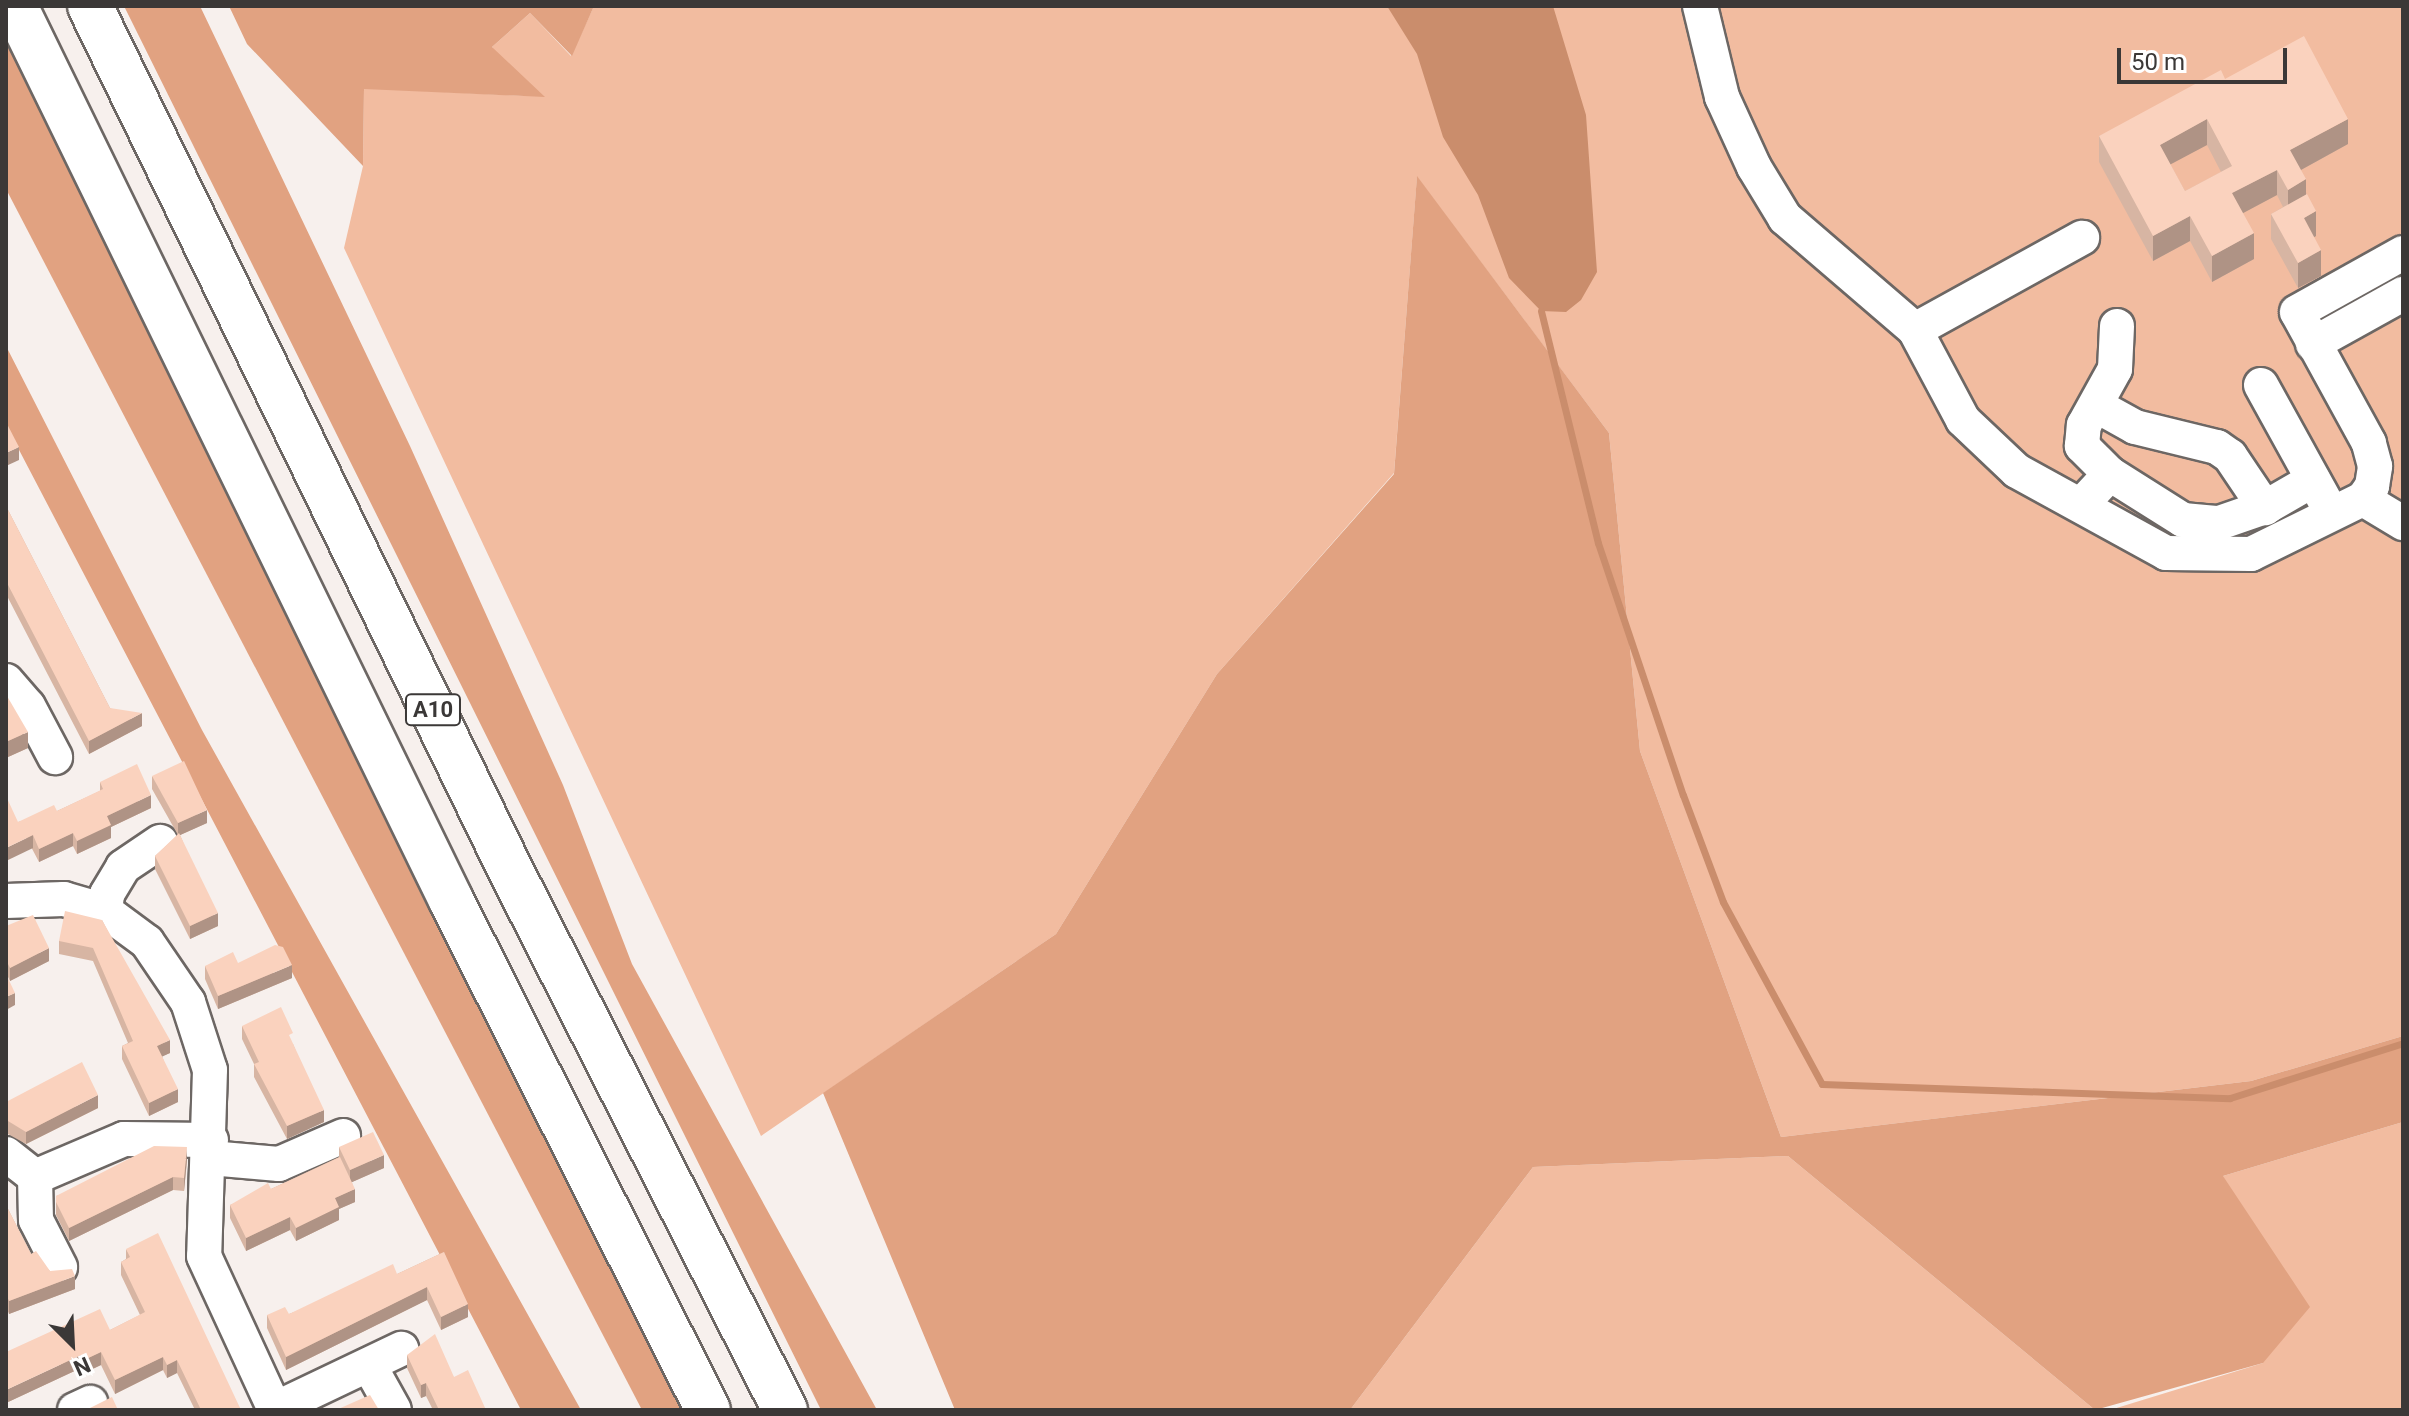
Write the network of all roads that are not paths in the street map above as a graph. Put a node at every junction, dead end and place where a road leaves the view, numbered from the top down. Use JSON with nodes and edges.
{"nodes":[{"id":1,"x":15,"y":6,"type":"edge"},
{"id":2,"x":90,"y":6,"type":"edge"},
{"id":3,"x":1700,"y":6,"type":"edge"},
{"id":4,"x":2082,"y":238,"type":"dead end"},
{"id":5,"x":2403,"y":253,"type":"edge"},
{"id":6,"x":2403,"y":294,"type":"edge"},
{"id":7,"x":2117,"y":326,"type":"dead end"},
{"id":8,"x":1915,"y":330,"type":"junction"},
{"id":9,"x":2313,"y":344,"type":"junction"},
{"id":10,"x":2261,"y":385,"type":"dead end"},
{"id":11,"x":2099,"y":407,"type":"junction"},
{"id":12,"x":2110,"y":474,"type":"junction"},
{"id":13,"x":2313,"y":480,"type":"junction"},
{"id":14,"x":2082,"y":504,"type":"junction"},
{"id":15,"x":2387,"y":504,"type":"edge"},
{"id":16,"x":2265,"y":508,"type":"junction"},
{"id":17,"x":2332,"y":514,"type":"junction"},
{"id":18,"x":6,"y":681,"type":"edge"},
{"id":19,"x":55,"y":757,"type":"dead end"},
{"id":20,"x":160,"y":842,"type":"dead end"},
{"id":21,"x":6,"y":901,"type":"edge"},
{"id":22,"x":105,"y":911,"type":"junction"},
{"id":23,"x":343,"y":1136,"type":"dead end"},
{"id":24,"x":210,"y":1149,"type":"junction"},
{"id":25,"x":6,"y":1154,"type":"edge"},
{"id":26,"x":35,"y":1177,"type":"junction"},
{"id":27,"x":60,"y":1267,"type":"edge"},
{"id":28,"x":401,"y":1349,"type":"dead end"},
{"id":29,"x":369,"y":1365,"type":"junction"},
{"id":30,"x":390,"y":1404,"type":"edge"},
{"id":31,"x":275,"y":1410,"type":"edge"},
{"id":32,"x":708,"y":1410,"type":"edge"},
{"id":33,"x":785,"y":1410,"type":"edge"}],
"edges":[{"from":1,"to":32,"type":"highway","number":"A10"},
{"from":2,"to":33,"type":"highway","number":"A10"},
{"from":3,"to":8,"type":"street"},
{"from":4,"to":8,"type":"street"},
{"from":5,"to":9,"type":"street"},
{"from":6,"to":9,"type":"street"},
{"from":7,"to":11,"type":"street"},
{"from":8,"to":14,"type":"street"},
{"from":9,"to":15,"type":"street"},
{"from":10,"to":13,"type":"street"},
{"from":11,"to":12,"type":"street"},
{"from":11,"to":16,"type":"street"},
{"from":12,"to":14,"type":"street"},
{"from":12,"to":16,"type":"street"},
{"from":13,"to":16,"type":"street"},
{"from":13,"to":17,"type":"street"},
{"from":14,"to":17,"type":"street"},
{"from":15,"to":17,"type":"street"},
{"from":18,"to":19,"type":"street"},
{"from":20,"to":22,"type":"street"},
{"from":21,"to":22,"type":"street"},
{"from":22,"to":24,"type":"street"},
{"from":23,"to":24,"type":"street"},
{"from":24,"to":26,"type":"street"},
{"from":24,"to":31,"type":"street"},
{"from":25,"to":26,"type":"street"},
{"from":26,"to":27,"type":"street"},
{"from":28,"to":29,"type":"street"},
{"from":29,"to":30,"type":"street"},
{"from":29,"to":31,"type":"street"}]}
